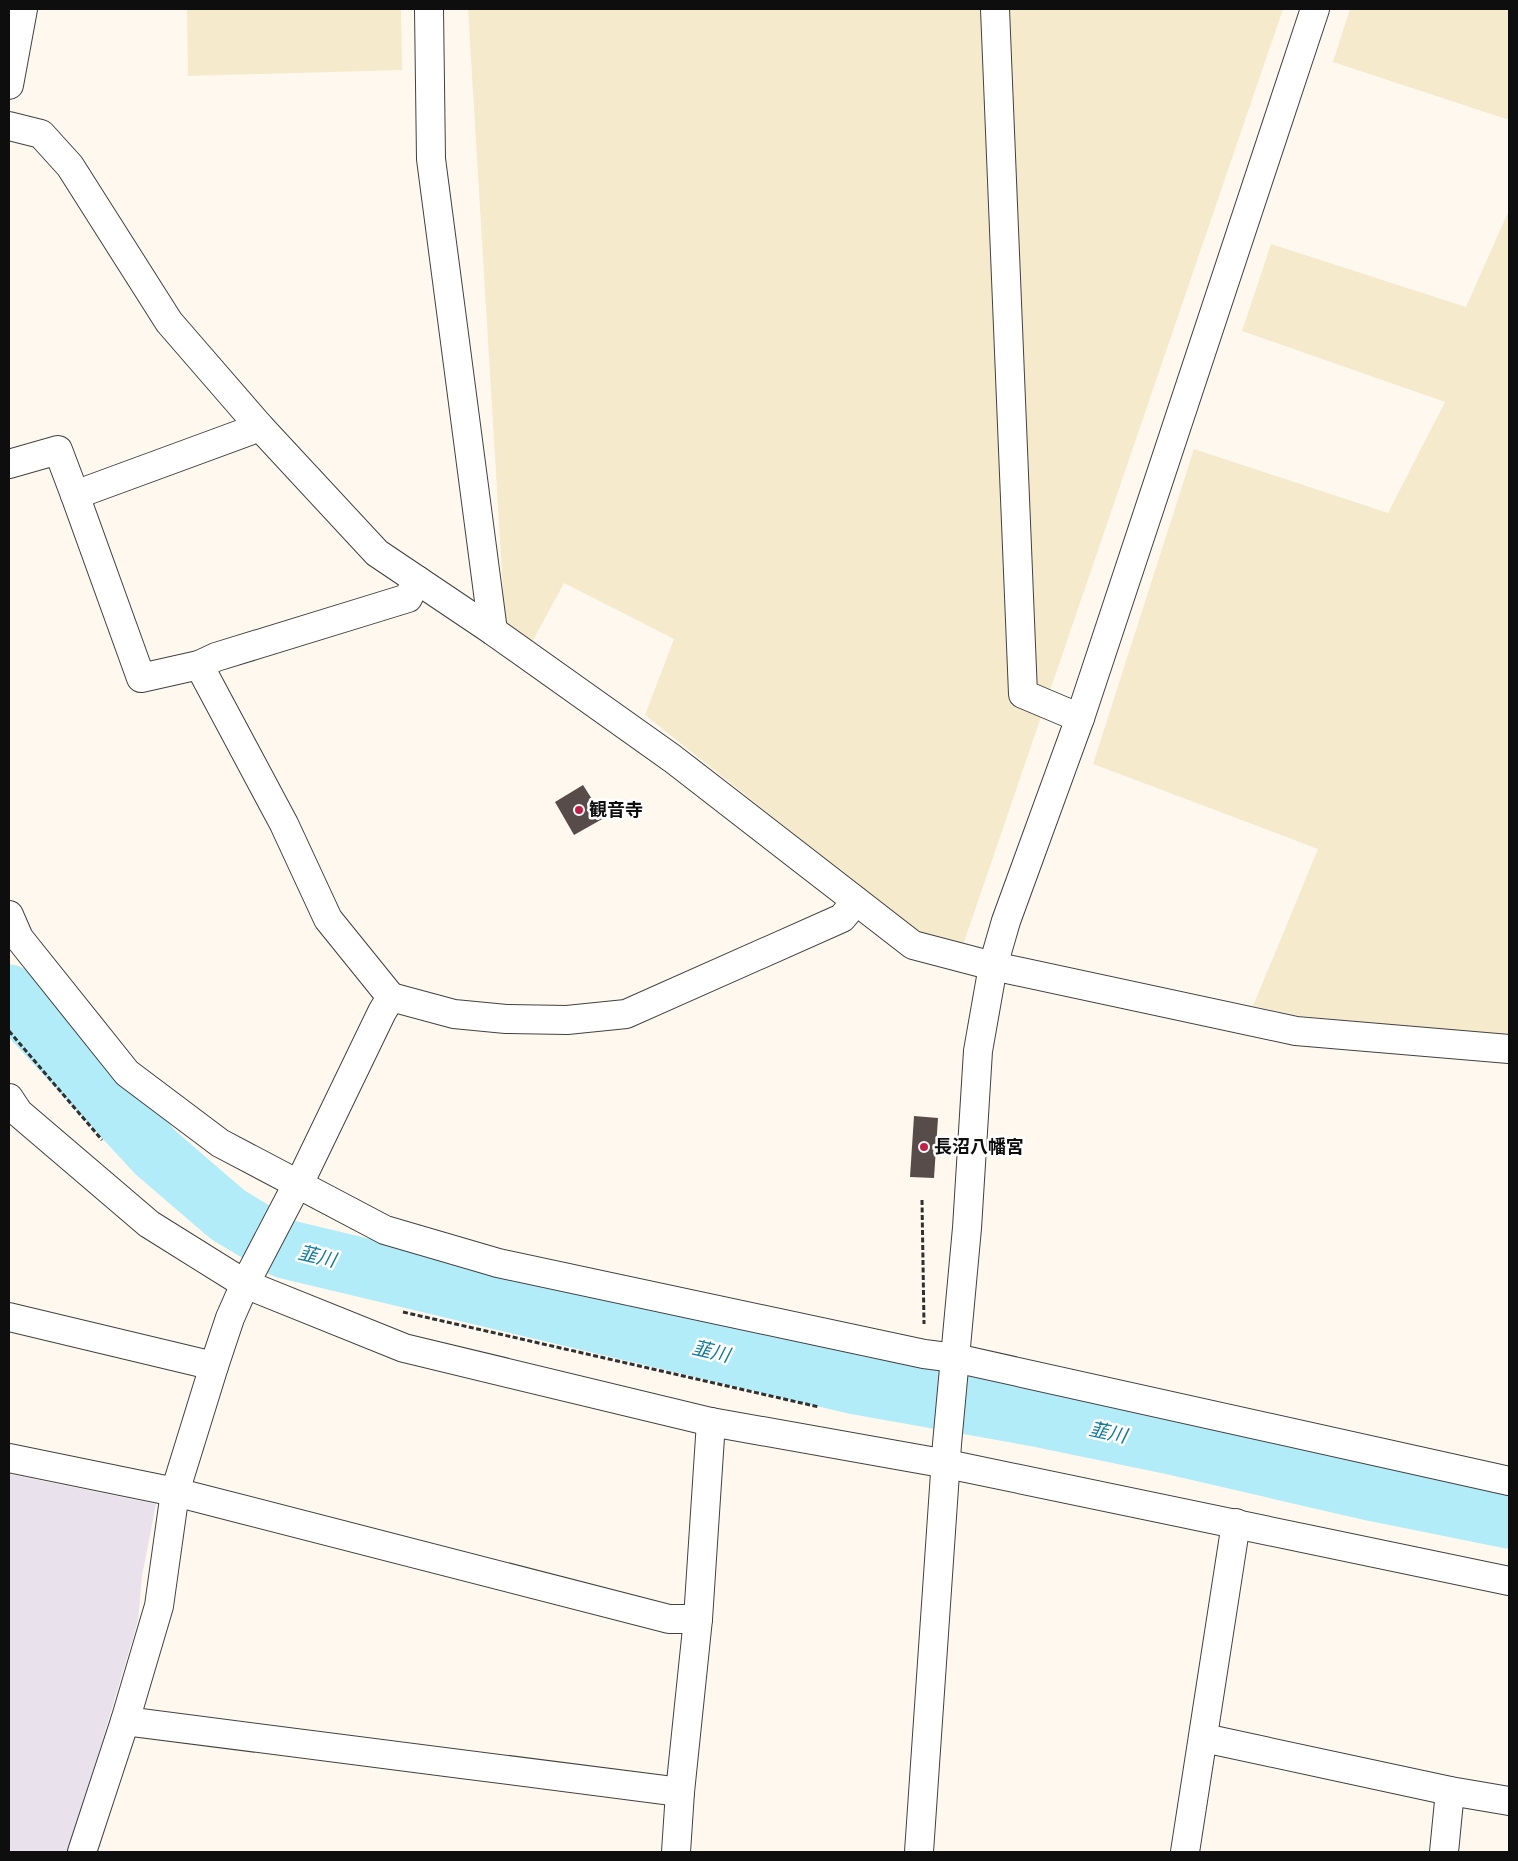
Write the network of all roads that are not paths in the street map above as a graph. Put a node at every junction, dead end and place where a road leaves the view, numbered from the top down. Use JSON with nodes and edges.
{"nodes":[{"id":1,"x":23,"y":9,"type":"edge"},
{"id":2,"x":429,"y":9,"type":"edge"},
{"id":3,"x":994,"y":9,"type":"edge"},
{"id":4,"x":1315,"y":9,"type":"edge"},
{"id":5,"x":9,"y":85,"type":"edge"},
{"id":6,"x":9,"y":126,"type":"edge"},
{"id":7,"x":260,"y":427,"type":"junction"},
{"id":8,"x":9,"y":464,"type":"edge"},
{"id":9,"x":75,"y":495,"type":"junction"},
{"id":10,"x":417,"y":580,"type":"junction"},
{"id":11,"x":493,"y":631,"type":"junction"},
{"id":12,"x":199,"y":665,"type":"junction"},
{"id":13,"x":1080,"y":718,"type":"junction"},
{"id":14,"x":856,"y":901,"type":"junction"},
{"id":15,"x":9,"y":915,"type":"edge"},
{"id":16,"x":993,"y":966,"type":"junction"},
{"id":17,"x":391,"y":997,"type":"junction"},
{"id":18,"x":1509,"y":1049,"type":"edge"},
{"id":19,"x":12,"y":1107,"type":"edge"},
{"id":20,"x":295,"y":1190,"type":"junction"},
{"id":21,"x":249,"y":1275,"type":"junction"},
{"id":22,"x":9,"y":1317,"type":"edge"},
{"id":23,"x":954,"y":1363,"type":"junction"},
{"id":24,"x":214,"y":1366,"type":"junction"},
{"id":25,"x":711,"y":1422,"type":"junction"},
{"id":26,"x":947,"y":1454,"type":"junction"},
{"id":27,"x":9,"y":1458,"type":"edge"},
{"id":28,"x":1509,"y":1481,"type":"edge"},
{"id":29,"x":175,"y":1492,"type":"junction"},
{"id":30,"x":1236,"y":1523,"type":"junction"},
{"id":31,"x":1509,"y":1580,"type":"edge"},
{"id":32,"x":698,"y":1619,"type":"junction"},
{"id":33,"x":125,"y":1722,"type":"junction"},
{"id":34,"x":1204,"y":1738,"type":"junction"},
{"id":35,"x":1450,"y":1791,"type":"junction"},
{"id":36,"x":680,"y":1792,"type":"junction"},
{"id":37,"x":1509,"y":1801,"type":"edge"},
{"id":38,"x":82,"y":1852,"type":"edge"},
{"id":39,"x":676,"y":1852,"type":"edge"},
{"id":40,"x":919,"y":1852,"type":"edge"},
{"id":41,"x":1185,"y":1852,"type":"edge"},
{"id":42,"x":1444,"y":1852,"type":"edge"}],
"edges":[{"from":1,"to":5,"type":"street"},
{"from":2,"to":11,"type":"street"},
{"from":3,"to":13,"type":"street"},
{"from":4,"to":13,"type":"street"},
{"from":6,"to":7,"type":"street"},
{"from":7,"to":9,"type":"street"},
{"from":7,"to":10,"type":"street"},
{"from":8,"to":9,"type":"street"},
{"from":9,"to":12,"type":"street"},
{"from":10,"to":11,"type":"street"},
{"from":10,"to":12,"type":"street"},
{"from":11,"to":14,"type":"street"},
{"from":12,"to":17,"type":"street"},
{"from":13,"to":16,"type":"street"},
{"from":14,"to":16,"type":"street"},
{"from":14,"to":17,"type":"street"},
{"from":15,"to":20,"type":"street"},
{"from":16,"to":18,"type":"street"},
{"from":16,"to":23,"type":"street"},
{"from":17,"to":20,"type":"street"},
{"from":19,"to":21,"type":"street"},
{"from":20,"to":21,"type":"street"},
{"from":20,"to":23,"type":"street"},
{"from":21,"to":24,"type":"street"},
{"from":21,"to":25,"type":"street"},
{"from":22,"to":24,"type":"street"},
{"from":23,"to":26,"type":"street"},
{"from":23,"to":28,"type":"street"},
{"from":24,"to":29,"type":"street"},
{"from":25,"to":26,"type":"street"},
{"from":25,"to":32,"type":"street"},
{"from":26,"to":30,"type":"street"},
{"from":26,"to":40,"type":"street"},
{"from":27,"to":29,"type":"street"},
{"from":29,"to":32,"type":"street"},
{"from":29,"to":33,"type":"street"},
{"from":30,"to":31,"type":"street"},
{"from":30,"to":34,"type":"street"},
{"from":32,"to":36,"type":"street"},
{"from":33,"to":36,"type":"street"},
{"from":33,"to":38,"type":"street"},
{"from":34,"to":35,"type":"street"},
{"from":34,"to":41,"type":"street"},
{"from":35,"to":37,"type":"street"},
{"from":35,"to":42,"type":"street"},
{"from":36,"to":39,"type":"street"}]}
